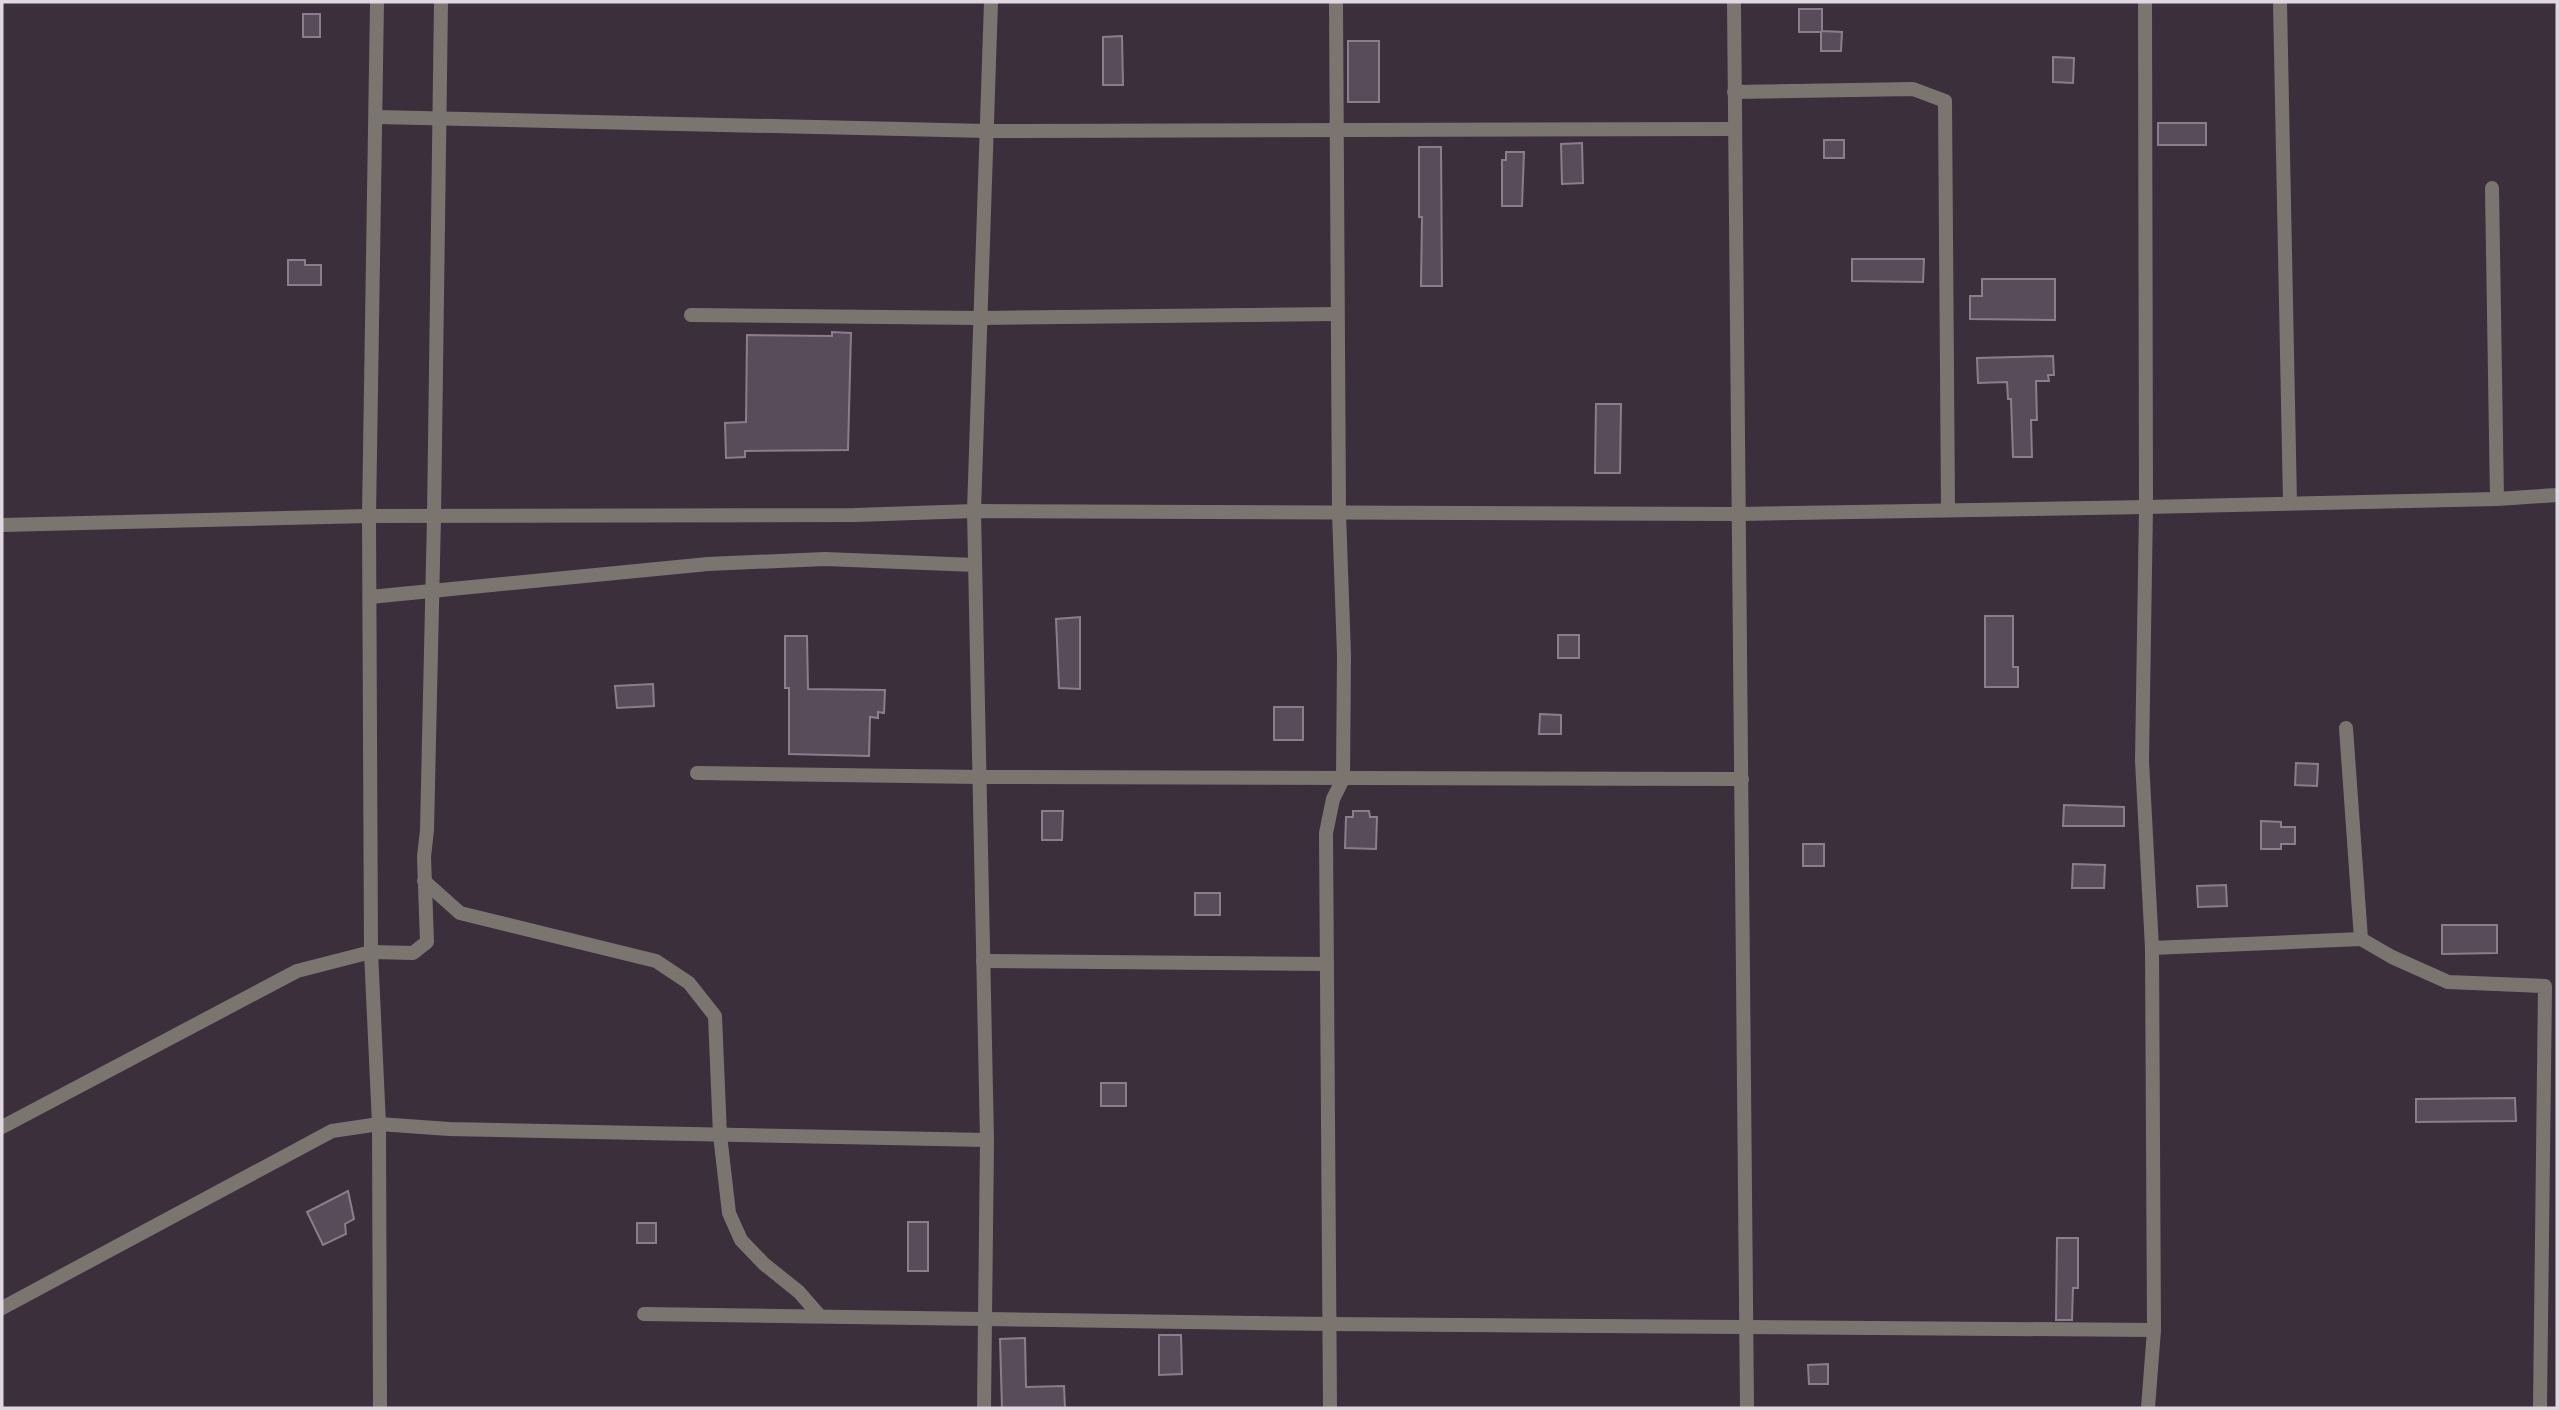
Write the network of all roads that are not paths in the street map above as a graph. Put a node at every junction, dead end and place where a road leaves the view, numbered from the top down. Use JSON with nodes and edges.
{"nodes":[{"id":1,"x":377,"y":2,"type":"edge"},
{"id":2,"x":441,"y":2,"type":"edge"},
{"id":3,"x":991,"y":2,"type":"edge"},
{"id":4,"x":1336,"y":2,"type":"edge"},
{"id":5,"x":1734,"y":2,"type":"edge"},
{"id":6,"x":2145,"y":2,"type":"edge"},
{"id":7,"x":2280,"y":2,"type":"edge"},
{"id":8,"x":1734,"y":92,"type":"junction"},
{"id":9,"x":376,"y":117,"type":"junction"},
{"id":10,"x":439,"y":119,"type":"junction"},
{"id":11,"x":1734,"y":129,"type":"junction"},
{"id":12,"x":987,"y":131,"type":"junction"},
{"id":13,"x":1336,"y":131,"type":"junction"},
{"id":14,"x":2493,"y":188,"type":"dead end"},
{"id":15,"x":1337,"y":314,"type":"junction"},
{"id":16,"x":691,"y":315,"type":"dead end"},
{"id":17,"x":981,"y":318,"type":"junction"},
{"id":18,"x":2557,"y":495,"type":"edge"},
{"id":19,"x":2497,"y":499,"type":"junction"},
{"id":20,"x":2290,"y":503,"type":"junction"},
{"id":21,"x":2146,"y":507,"type":"junction"},
{"id":22,"x":1948,"y":510,"type":"junction"},
{"id":23,"x":974,"y":511,"type":"junction"},
{"id":24,"x":1339,"y":513,"type":"junction"},
{"id":25,"x":1739,"y":514,"type":"junction"},
{"id":26,"x":369,"y":516,"type":"junction"},
{"id":27,"x":434,"y":517,"type":"junction"},
{"id":28,"x":2,"y":525,"type":"edge"},
{"id":29,"x":975,"y":565,"type":"junction"},
{"id":30,"x":432,"y":591,"type":"junction"},
{"id":31,"x":370,"y":597,"type":"junction"},
{"id":32,"x":2346,"y":728,"type":"dead end"},
{"id":33,"x":697,"y":773,"type":"dead end"},
{"id":34,"x":979,"y":777,"type":"junction"},
{"id":35,"x":1343,"y":779,"type":"junction"},
{"id":36,"x":1742,"y":779,"type":"junction"},
{"id":37,"x":424,"y":881,"type":"junction"},
{"id":38,"x":2361,"y":939,"type":"junction"},
{"id":39,"x":2152,"y":948,"type":"junction"},
{"id":40,"x":371,"y":952,"type":"junction"},
{"id":41,"x":983,"y":961,"type":"junction"},
{"id":42,"x":1327,"y":964,"type":"junction"},
{"id":43,"x":380,"y":1124,"type":"junction"},
{"id":44,"x":2,"y":1127,"type":"edge"},
{"id":45,"x":720,"y":1135,"type":"junction"},
{"id":46,"x":987,"y":1140,"type":"junction"},
{"id":47,"x":2,"y":1308,"type":"edge"},
{"id":48,"x":644,"y":1314,"type":"dead end"},
{"id":49,"x":819,"y":1315,"type":"junction"},
{"id":50,"x":985,"y":1318,"type":"junction"},
{"id":51,"x":1329,"y":1324,"type":"junction"},
{"id":52,"x":1746,"y":1325,"type":"junction"},
{"id":53,"x":2154,"y":1330,"type":"junction"},
{"id":54,"x":380,"y":1408,"type":"edge"},
{"id":55,"x":984,"y":1408,"type":"edge"},
{"id":56,"x":1330,"y":1408,"type":"edge"},
{"id":57,"x":1747,"y":1408,"type":"edge"},
{"id":58,"x":2148,"y":1408,"type":"edge"},
{"id":59,"x":2540,"y":1408,"type":"edge"}],
"edges":[{"from":1,"to":9,"type":"street"},
{"from":2,"to":10,"type":"street"},
{"from":3,"to":12,"type":"street"},
{"from":4,"to":13,"type":"street"},
{"from":5,"to":8,"type":"street"},
{"from":6,"to":21,"type":"street"},
{"from":7,"to":20,"type":"street"},
{"from":8,"to":11,"type":"street"},
{"from":8,"to":22,"type":"street"},
{"from":9,"to":10,"type":"street"},
{"from":9,"to":26,"type":"street"},
{"from":10,"to":12,"type":"street"},
{"from":10,"to":27,"type":"street"},
{"from":11,"to":13,"type":"street"},
{"from":11,"to":25,"type":"street"},
{"from":12,"to":13,"type":"street"},
{"from":12,"to":17,"type":"street"},
{"from":13,"to":15,"type":"street"},
{"from":14,"to":19,"type":"street"},
{"from":15,"to":17,"type":"street"},
{"from":15,"to":24,"type":"street"},
{"from":16,"to":17,"type":"street"},
{"from":17,"to":23,"type":"street"},
{"from":18,"to":19,"type":"street"},
{"from":19,"to":20,"type":"street"},
{"from":20,"to":21,"type":"street"},
{"from":21,"to":22,"type":"street"},
{"from":21,"to":39,"type":"street"},
{"from":22,"to":25,"type":"street"},
{"from":23,"to":24,"type":"street"},
{"from":23,"to":27,"type":"street"},
{"from":23,"to":29,"type":"street"},
{"from":24,"to":25,"type":"street"},
{"from":24,"to":35,"type":"street"},
{"from":25,"to":36,"type":"street"},
{"from":26,"to":27,"type":"street"},
{"from":26,"to":28,"type":"street"},
{"from":26,"to":31,"type":"street"},
{"from":27,"to":30,"type":"street"},
{"from":29,"to":30,"type":"street"},
{"from":29,"to":34,"type":"street"},
{"from":30,"to":31,"type":"street"},
{"from":30,"to":37,"type":"street"},
{"from":31,"to":40,"type":"street"},
{"from":32,"to":38,"type":"street"},
{"from":33,"to":34,"type":"street"},
{"from":34,"to":35,"type":"street"},
{"from":34,"to":41,"type":"street"},
{"from":35,"to":36,"type":"street"},
{"from":35,"to":42,"type":"street"},
{"from":36,"to":52,"type":"street"},
{"from":37,"to":40,"type":"street"},
{"from":37,"to":45,"type":"street"},
{"from":38,"to":39,"type":"street"},
{"from":38,"to":59,"type":"street"},
{"from":39,"to":53,"type":"street"},
{"from":40,"to":43,"type":"street"},
{"from":40,"to":44,"type":"street"},
{"from":41,"to":42,"type":"street"},
{"from":41,"to":46,"type":"street"},
{"from":42,"to":51,"type":"street"},
{"from":43,"to":45,"type":"street"},
{"from":43,"to":47,"type":"street"},
{"from":43,"to":54,"type":"street"},
{"from":45,"to":46,"type":"street"},
{"from":45,"to":49,"type":"street"},
{"from":46,"to":50,"type":"street"},
{"from":48,"to":49,"type":"street"},
{"from":49,"to":50,"type":"street"},
{"from":50,"to":51,"type":"street"},
{"from":50,"to":55,"type":"street"},
{"from":51,"to":52,"type":"street"},
{"from":51,"to":56,"type":"street"},
{"from":52,"to":53,"type":"street"},
{"from":52,"to":57,"type":"street"},
{"from":53,"to":58,"type":"street"}]}
